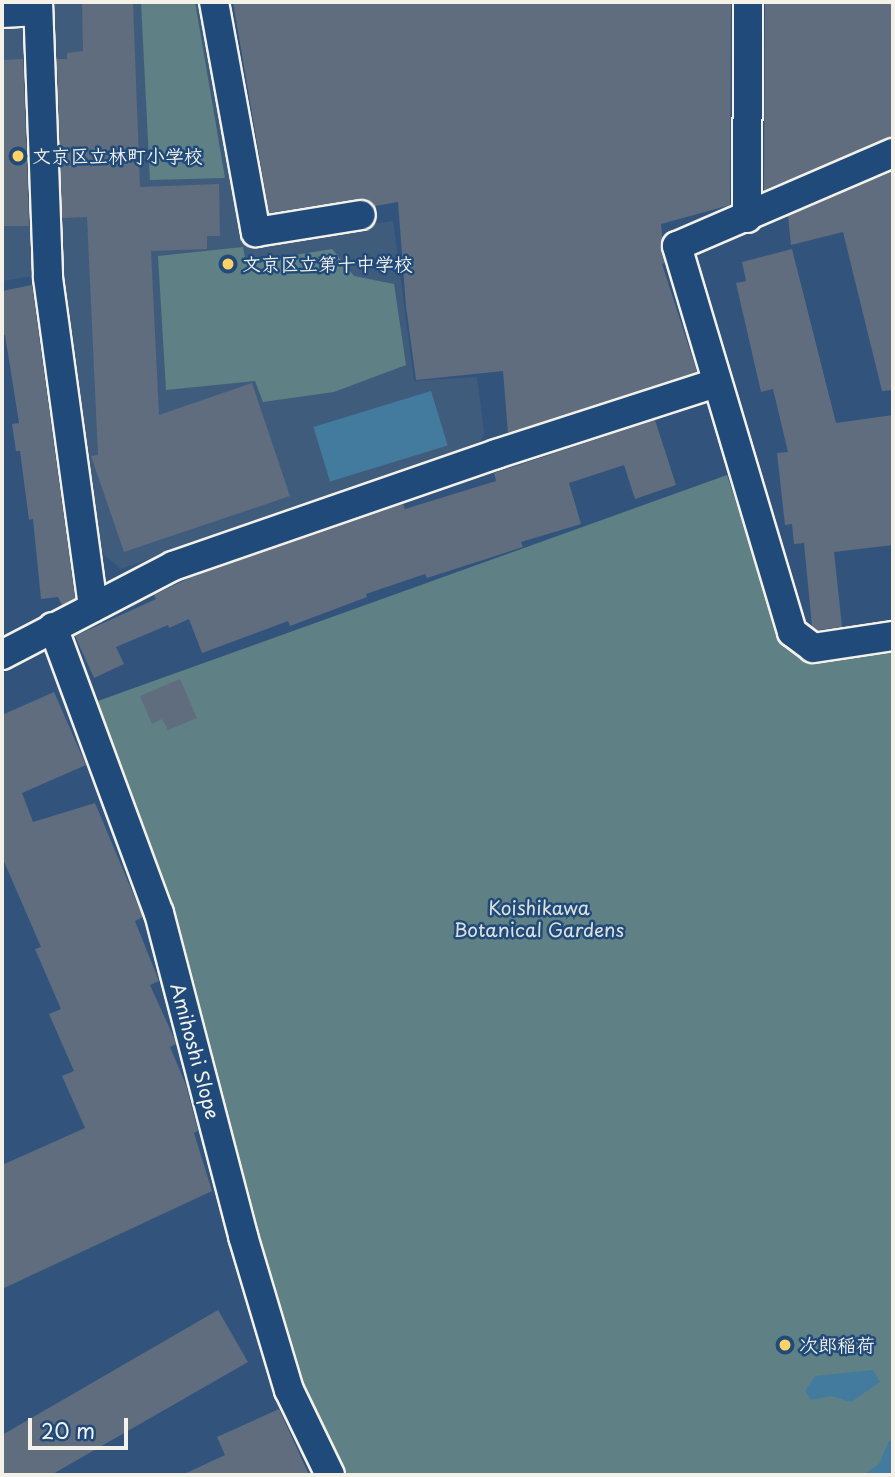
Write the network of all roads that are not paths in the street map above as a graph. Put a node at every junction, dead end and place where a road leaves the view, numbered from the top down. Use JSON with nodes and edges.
{"nodes":[{"id":1,"x":214,"y":2,"type":"edge"},
{"id":2,"x":748,"y":2,"type":"edge"},
{"id":3,"x":38,"y":7,"type":"edge"},
{"id":4,"x":2,"y":13,"type":"edge"},
{"id":5,"x":893,"y":153,"type":"edge"},
{"id":6,"x":361,"y":215,"type":"dead end"},
{"id":7,"x":747,"y":218,"type":"junction"},
{"id":8,"x":716,"y":383,"type":"junction"},
{"id":9,"x":93,"y":607,"type":"junction"},
{"id":10,"x":53,"y":627,"type":"junction"},
{"id":11,"x":893,"y":636,"type":"edge"},
{"id":12,"x":2,"y":655,"type":"edge"},
{"id":13,"x":330,"y":1475,"type":"edge"}],
"edges":[{"from":1,"to":6,"type":"street"},
{"from":2,"to":7,"type":"street"},
{"from":3,"to":4,"type":"street"},
{"from":3,"to":9,"type":"street"},
{"from":5,"to":7,"type":"street"},
{"from":7,"to":8,"type":"street"},
{"from":8,"to":9,"type":"street"},
{"from":8,"to":11,"type":"street"},
{"from":9,"to":10,"type":"street"},
{"from":10,"to":12,"type":"street"},
{"from":10,"to":13,"type":"street","name":"Amihoshi Slope"}]}
